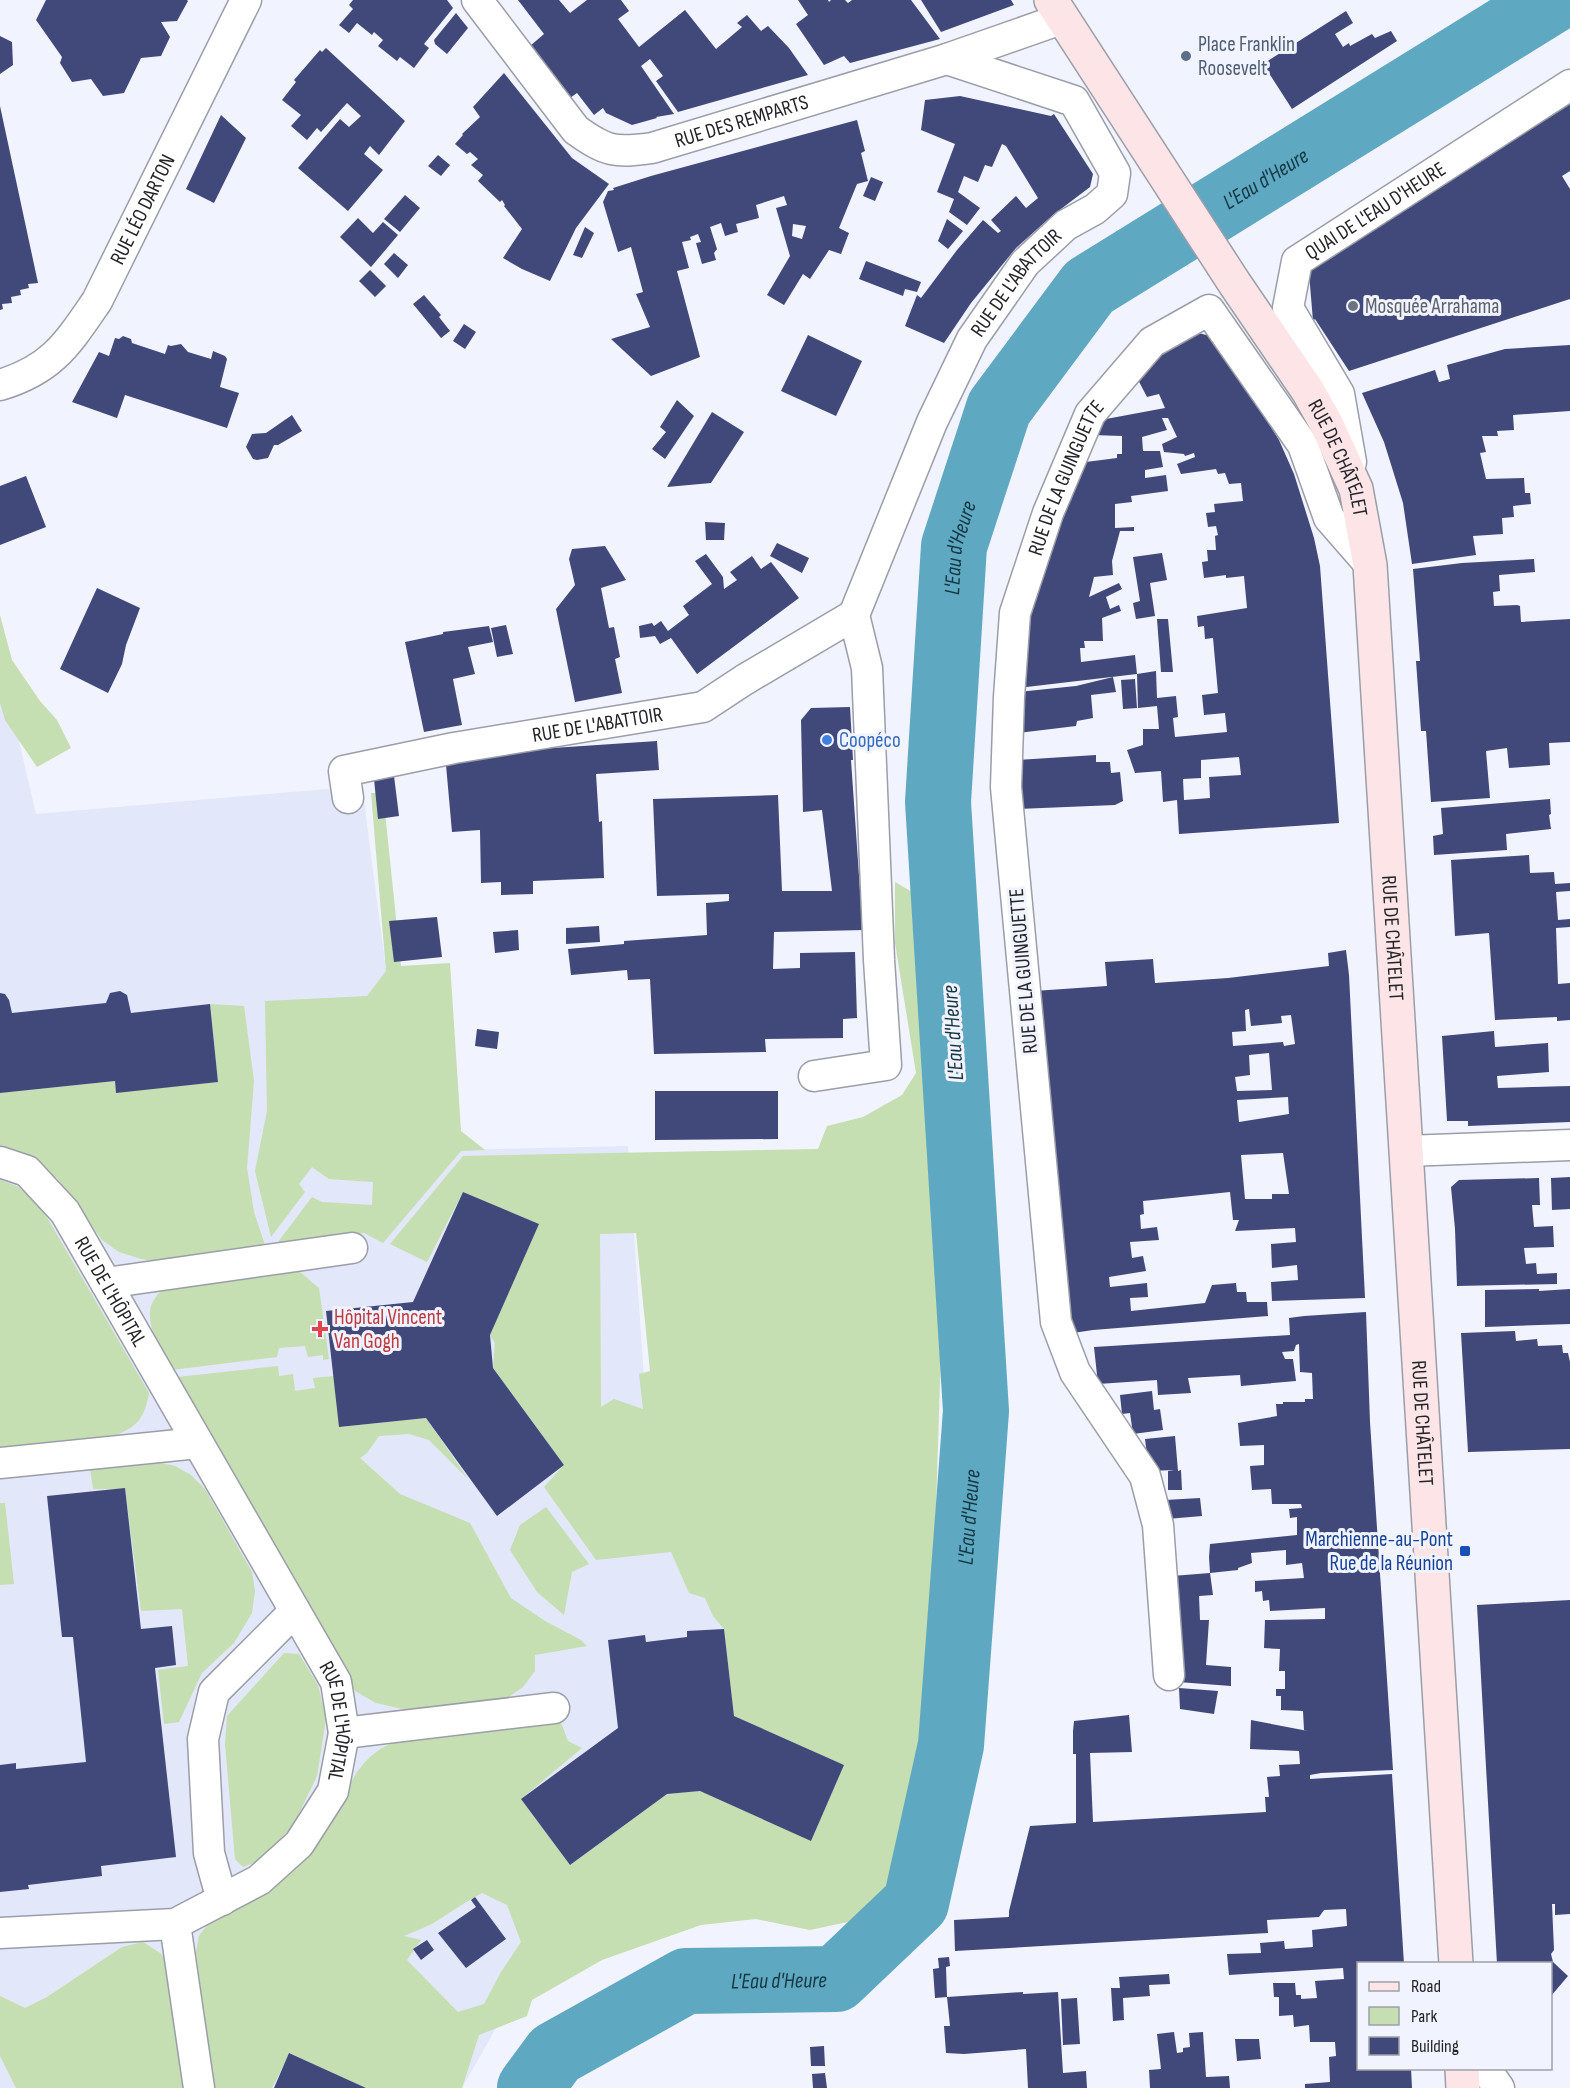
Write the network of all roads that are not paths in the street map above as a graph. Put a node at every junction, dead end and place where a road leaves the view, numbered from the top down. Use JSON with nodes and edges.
{"nodes":[{"id":1,"x":246,"y":0,"type":"edge"},
{"id":2,"x":477,"y":0,"type":"edge"},
{"id":3,"x":1058,"y":9,"type":"edge"},
{"id":4,"x":947,"y":59,"type":"junction"},
{"id":5,"x":1570,"y":85,"type":"edge"},
{"id":6,"x":0,"y":385,"type":"edge"},
{"id":7,"x":1356,"y":489,"type":"junction"},
{"id":8,"x":1370,"y":566,"type":"junction"},
{"id":9,"x":854,"y":615,"type":"junction"},
{"id":10,"x":348,"y":798,"type":"dead end"},
{"id":11,"x":814,"y":1076,"type":"dead end"},
{"id":12,"x":1570,"y":1145,"type":"edge"},
{"id":13,"x":1406,"y":1151,"type":"junction"},
{"id":14,"x":0,"y":1162,"type":"edge"},
{"id":15,"x":352,"y":1248,"type":"dead end"},
{"id":16,"x":106,"y":1283,"type":"junction"},
{"id":17,"x":198,"y":1443,"type":"junction"},
{"id":18,"x":0,"y":1463,"type":"edge"},
{"id":19,"x":295,"y":1611,"type":"junction"},
{"id":20,"x":1169,"y":1675,"type":"dead end"},
{"id":21,"x":554,"y":1708,"type":"dead end"},
{"id":22,"x":344,"y":1733,"type":"junction"},
{"id":23,"x":222,"y":1900,"type":"junction"},
{"id":24,"x":175,"y":1924,"type":"junction"},
{"id":25,"x":0,"y":1933,"type":"edge"},
{"id":26,"x":1456,"y":1962,"type":"edge"},
{"id":27,"x":1462,"y":2070,"type":"edge"},
{"id":28,"x":1486,"y":2070,"type":"edge"},
{"id":29,"x":199,"y":2088,"type":"edge"},
{"id":30,"x":1463,"y":2088,"type":"edge"},
{"id":31,"x":1499,"y":2088,"type":"edge"}],
"edges":[{"from":1,"to":6,"type":"street","name":"RUE LÉO DARTON"},
{"from":2,"to":4,"type":"street","name":"RUE DES REMPARTS"},
{"from":3,"to":4,"type":"street","name":"RUE DES REMPARTS"},
{"from":3,"to":7,"type":"main road","name":"RUE DE CHÂTELET"},
{"from":4,"to":9,"type":"street","name":"RUE DE L'ABATTOIR"},
{"from":5,"to":7,"type":"street","name":"QUAI DE L'EAU D'HEURE"},
{"from":7,"to":8,"type":"main road","name":"RUE DE CHÂTELET"},
{"from":8,"to":13,"type":"main road","name":"RUE DE CHÂTELET"},
{"from":8,"to":20,"type":"street","name":"RUE DE LA GUINGUETTE"},
{"from":9,"to":10,"type":"street","name":"RUE DE L'ABATTOIR"},
{"from":9,"to":11,"type":"street"},
{"from":12,"to":13,"type":"street"},
{"from":13,"to":26,"type":"main road","name":"RUE DE CHÂTELET"},
{"from":14,"to":16,"type":"street","name":"RUE DE L'HÔPITAL"},
{"from":15,"to":16,"type":"street"},
{"from":16,"to":17,"type":"street","name":"RUE DE L'HÔPITAL"},
{"from":17,"to":18,"type":"street"},
{"from":17,"to":19,"type":"street","name":"RUE DE L'HÔPITAL"},
{"from":19,"to":22,"type":"street","name":"RUE DE L'HÔPITAL"},
{"from":19,"to":23,"type":"street"},
{"from":21,"to":22,"type":"street"},
{"from":22,"to":23,"type":"street","name":"RUE DE L'HÔPITAL"},
{"from":23,"to":24,"type":"street","name":"RUE DE L'HÔPITAL"},
{"from":24,"to":25,"type":"street","name":"RUE DE L'HÔPITAL"},
{"from":24,"to":29,"type":"street"},
{"from":27,"to":30,"type":"main road"},
{"from":28,"to":31,"type":"street"}]}
